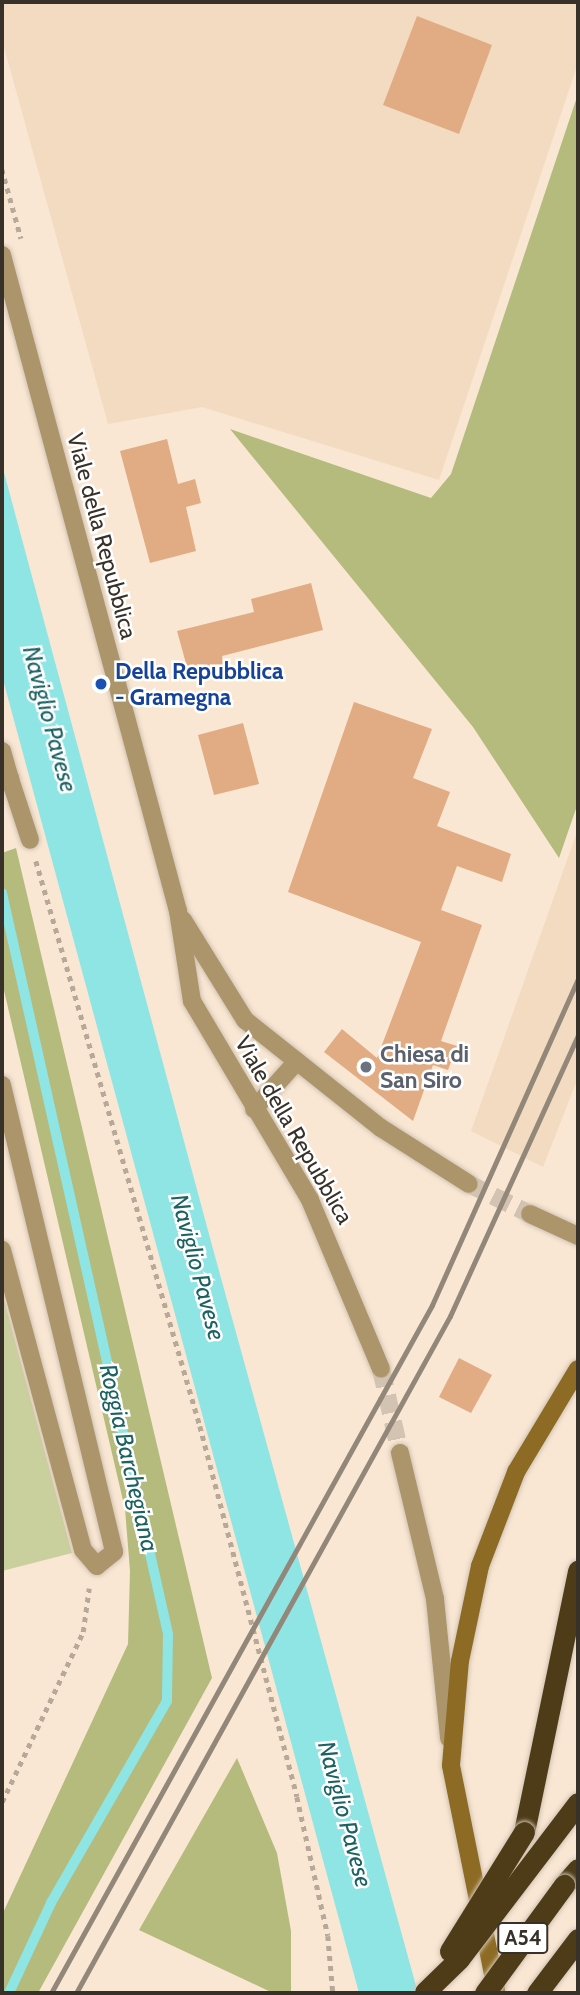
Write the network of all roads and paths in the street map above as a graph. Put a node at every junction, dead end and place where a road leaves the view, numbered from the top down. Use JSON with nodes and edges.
{"nodes":[{"id":1,"x":2,"y":254,"type":"edge"},
{"id":2,"x":2,"y":751,"type":"edge"},
{"id":3,"x":6,"y":781,"type":"edge"},
{"id":4,"x":30,"y":840,"type":"joint"},
{"id":5,"x":178,"y":911,"type":"junction"},
{"id":6,"x":298,"y":1061,"type":"junction"},
{"id":7,"x":2,"y":1085,"type":"edge"},
{"id":8,"x":254,"y":1108,"type":"junction"},
{"id":9,"x":469,"y":1184,"type":"tunnel mouth"},
{"id":10,"x":530,"y":1214,"type":"tunnel mouth"},
{"id":11,"x":578,"y":1236,"type":"edge"},
{"id":12,"x":2,"y":1250,"type":"edge"},
{"id":13,"x":381,"y":1369,"type":"tunnel mouth"},
{"id":14,"x":578,"y":1369,"type":"edge"},
{"id":15,"x":400,"y":1453,"type":"tunnel mouth"},
{"id":16,"x":97,"y":1566,"type":"junction"},
{"id":17,"x":578,"y":1571,"type":"edge"},
{"id":18,"x":452,"y":1765,"type":"junction"},
{"id":19,"x":2,"y":1802,"type":"edge"},
{"id":20,"x":578,"y":1803,"type":"edge"},
{"id":21,"x":578,"y":1869,"type":"edge"},
{"id":22,"x":578,"y":1939,"type":"edge"},
{"id":23,"x":424,"y":1992,"type":"edge"},
{"id":24,"x":333,"y":1993,"type":"edge"},
{"id":25,"x":485,"y":1993,"type":"edge"},
{"id":26,"x":497,"y":1993,"type":"edge"},
{"id":27,"x":537,"y":1993,"type":"edge"}],
"edges":[{"from":1,"to":5,"type":"street","name":"Viale della Repubblica"},
{"from":2,"to":3,"type":"street"},
{"from":3,"to":4,"type":"street"},
{"from":4,"to":24,"type":"path"},
{"from":5,"to":6,"type":"street","name":"Viale della Repubblica"},
{"from":5,"to":8,"type":"street","name":"Viale della Repubblica"},
{"from":6,"to":8,"type":"street"},
{"from":6,"to":9,"type":"street","name":"Viale della Repubblica"},
{"from":7,"to":16,"type":"street"},
{"from":8,"to":13,"type":"street","name":"Viale della Repubblica"},
{"from":10,"to":11,"type":"street"},
{"from":12,"to":16,"type":"street"},
{"from":14,"to":18,"type":"main road"},
{"from":15,"to":18,"type":"street"},
{"from":16,"to":19,"type":"path"},
{"from":17,"to":23,"type":"highway","bridge":true},
{"from":18,"to":26,"type":"main road"},
{"from":20,"to":23,"type":"highway","bridge":true},
{"from":21,"to":25,"type":"highway","number":"A54","bridge":true},
{"from":22,"to":27,"type":"highway","number":"A54"}]}
